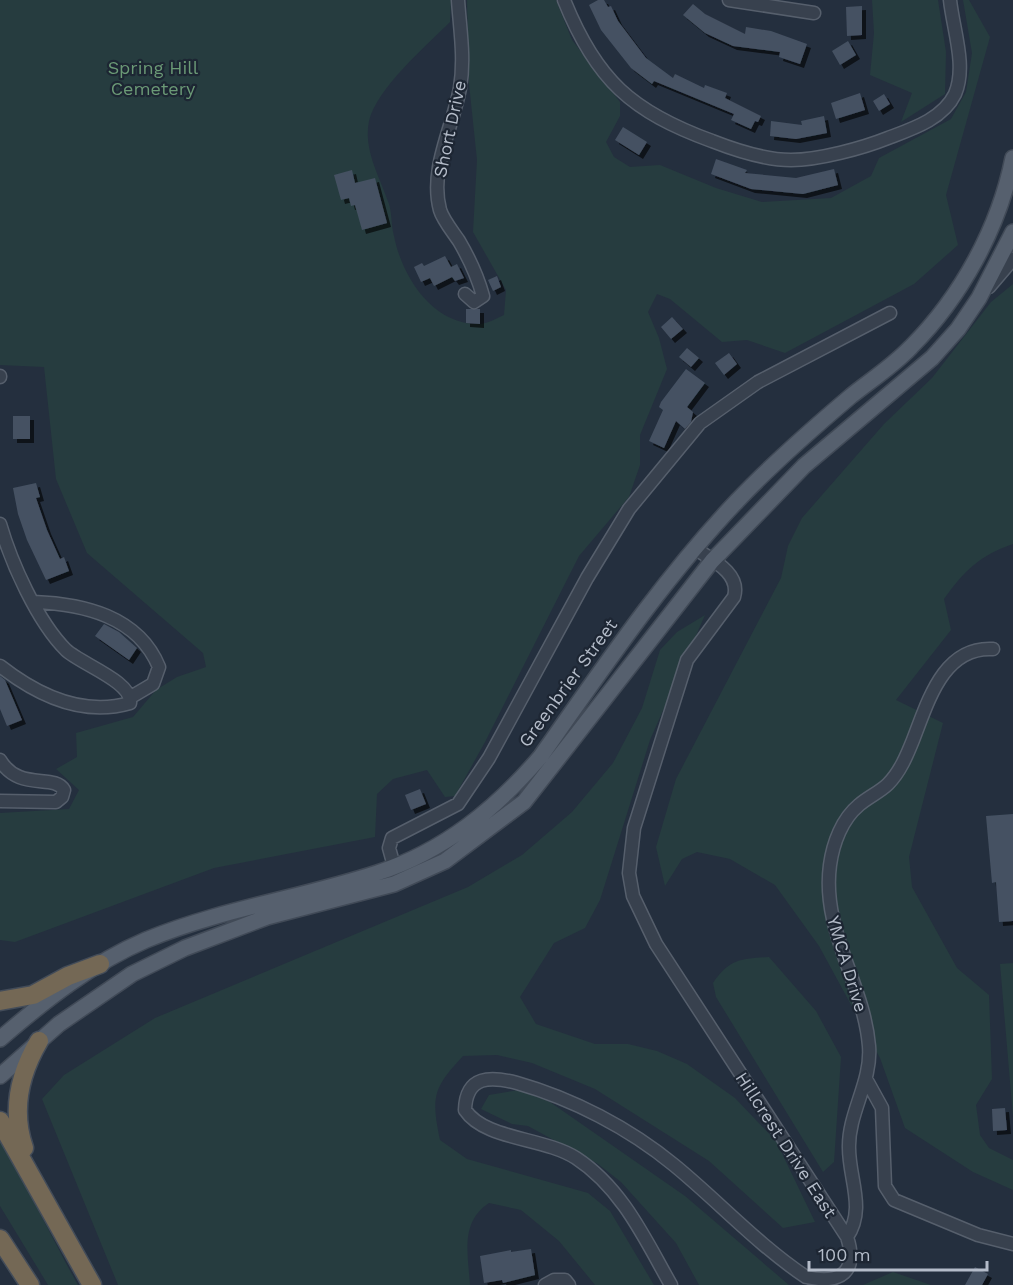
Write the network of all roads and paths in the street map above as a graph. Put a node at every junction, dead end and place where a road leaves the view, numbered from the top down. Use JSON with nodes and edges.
{"nodes":[{"id":1,"x":458,"y":0,"type":"edge"},
{"id":2,"x":564,"y":0,"type":"edge"},
{"id":3,"x":729,"y":0,"type":"edge"},
{"id":4,"x":950,"y":0,"type":"edge"},
{"id":5,"x":814,"y":13,"type":"dead end"},
{"id":6,"x":1013,"y":158,"type":"edge"},
{"id":7,"x":1009,"y":193,"type":"edge"},
{"id":8,"x":1013,"y":232,"type":"edge"},
{"id":9,"x":1013,"y":259,"type":"edge"},
{"id":10,"x":465,"y":294,"type":"dead end"},
{"id":11,"x":890,"y":313,"type":"dead end"},
{"id":12,"x":967,"y":314,"type":"junction"},
{"id":13,"x":0,"y":524,"type":"edge"},
{"id":14,"x":694,"y":548,"type":"junction"},
{"id":15,"x":712,"y":561,"type":"junction"},
{"id":16,"x":34,"y":603,"type":"junction"},
{"id":17,"x":993,"y":649,"type":"dead end"},
{"id":18,"x":0,"y":666,"type":"edge"},
{"id":19,"x":131,"y":697,"type":"junction"},
{"id":20,"x":0,"y":760,"type":"edge"},
{"id":21,"x":0,"y":801,"type":"edge"},
{"id":22,"x":394,"y":866,"type":"junction"},
{"id":23,"x":100,"y":964,"type":"junction"},
{"id":24,"x":0,"y":1001,"type":"edge"},
{"id":25,"x":0,"y":1039,"type":"edge"},
{"id":26,"x":39,"y":1041,"type":"junction"},
{"id":27,"x":0,"y":1076,"type":"edge"},
{"id":28,"x":866,"y":1079,"type":"junction"},
{"id":29,"x":0,"y":1121,"type":"edge"},
{"id":30,"x":32,"y":1179,"type":"junction"},
{"id":31,"x":847,"y":1237,"type":"junction"},
{"id":32,"x":0,"y":1239,"type":"edge"},
{"id":33,"x":1013,"y":1244,"type":"edge"},
{"id":34,"x":30,"y":1285,"type":"edge"},
{"id":35,"x":92,"y":1285,"type":"edge"},
{"id":36,"x":545,"y":1285,"type":"edge"},
{"id":37,"x":569,"y":1285,"type":"edge"},
{"id":38,"x":671,"y":1285,"type":"edge"}],
"edges":[{"from":1,"to":10,"type":"street","name":"Short Drive"},
{"from":2,"to":4,"type":"street"},
{"from":3,"to":5,"type":"street"},
{"from":6,"to":7,"type":"main road","name":"Greenbrier Street"},
{"from":7,"to":14,"type":"main road","name":"Greenbrier Street"},
{"from":8,"to":12,"type":"main road","name":"Greenbrier Street"},
{"from":9,"to":12,"type":"street"},
{"from":11,"to":22,"type":"street"},
{"from":12,"to":15,"type":"main road","name":"Greenbrier Street"},
{"from":13,"to":16,"type":"street"},
{"from":14,"to":15,"type":"street","name":"Hillcrest Drive East"},
{"from":14,"to":22,"type":"main road","name":"Greenbrier Street"},
{"from":15,"to":26,"type":"main road","name":"Greenbrier Street"},
{"from":15,"to":31,"type":"street","name":"Hillcrest Drive East"},
{"from":16,"to":19,"type":"street"},
{"from":16,"to":19,"type":"street"},
{"from":17,"to":28,"type":"street","name":"YMCA Drive"},
{"from":18,"to":19,"type":"street"},
{"from":20,"to":21,"type":"street"},
{"from":22,"to":23,"type":"main road","name":"Greenbrier Street"},
{"from":23,"to":24,"type":"highway"},
{"from":23,"to":25,"type":"main road","name":"Greenbrier Street"},
{"from":26,"to":27,"type":"main road","name":"Greenbrier Street"},
{"from":26,"to":30,"type":"highway"},
{"from":28,"to":31,"type":"street","name":"YMCA Drive"},
{"from":28,"to":33,"type":"street"},
{"from":29,"to":30,"type":"highway"},
{"from":30,"to":35,"type":"highway"},
{"from":31,"to":38,"type":"street","name":"Hillcrest Drive East"},
{"from":32,"to":34,"type":"highway"},
{"from":36,"to":37,"type":"street"}]}
